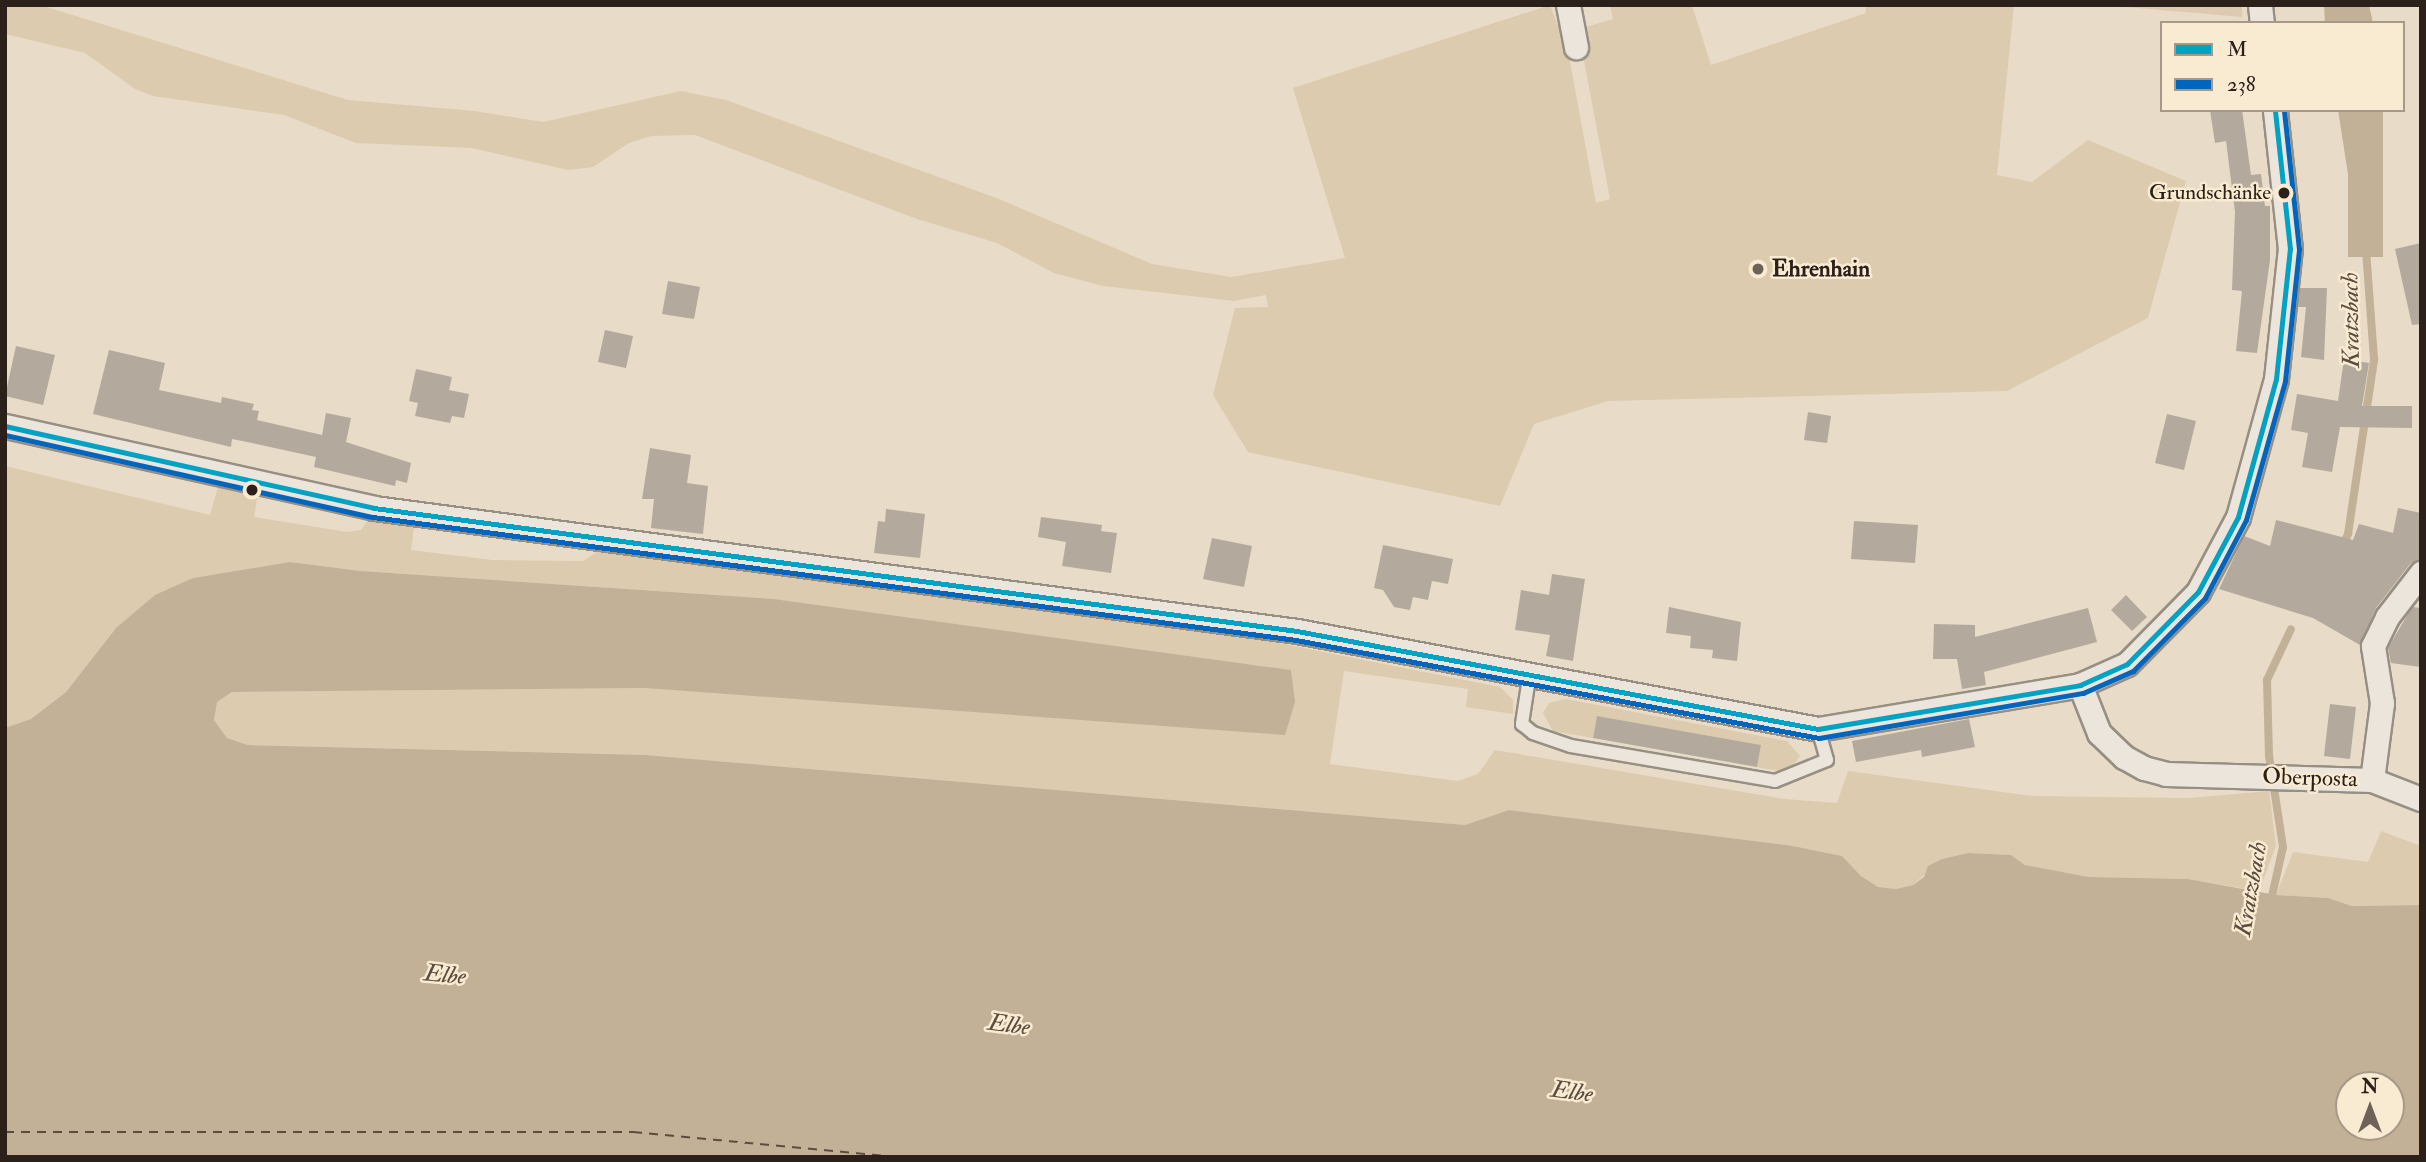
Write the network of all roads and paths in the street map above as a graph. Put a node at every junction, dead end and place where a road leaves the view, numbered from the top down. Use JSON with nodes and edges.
{"nodes":[{"id":1,"x":1568,"y":5,"type":"edge"},
{"id":2,"x":1576,"y":47,"type":"dead end"},
{"id":3,"x":2275,"y":112,"type":"edge"},
{"id":4,"x":5,"y":426,"type":"edge"},
{"id":5,"x":2421,"y":573,"type":"edge"},
{"id":6,"x":1530,"y":678,"type":"junction"},
{"id":7,"x":2080,"y":685,"type":"junction"},
{"id":8,"x":1818,"y":729,"type":"junction"},
{"id":9,"x":2372,"y":780,"type":"junction"},
{"id":10,"x":2421,"y":799,"type":"edge"}],
"edges":[{"from":1,"to":2,"type":"street"},
{"from":3,"to":7,"type":"street"},
{"from":4,"to":6,"type":"street"},
{"from":5,"to":9,"type":"street","name":"Oberposta"},
{"from":6,"to":8,"type":"street"},
{"from":6,"to":8,"type":"lane"},
{"from":7,"to":8,"type":"street"},
{"from":7,"to":9,"type":"street","name":"Oberposta"},
{"from":9,"to":10,"type":"street","name":"Oberposta"}]}
